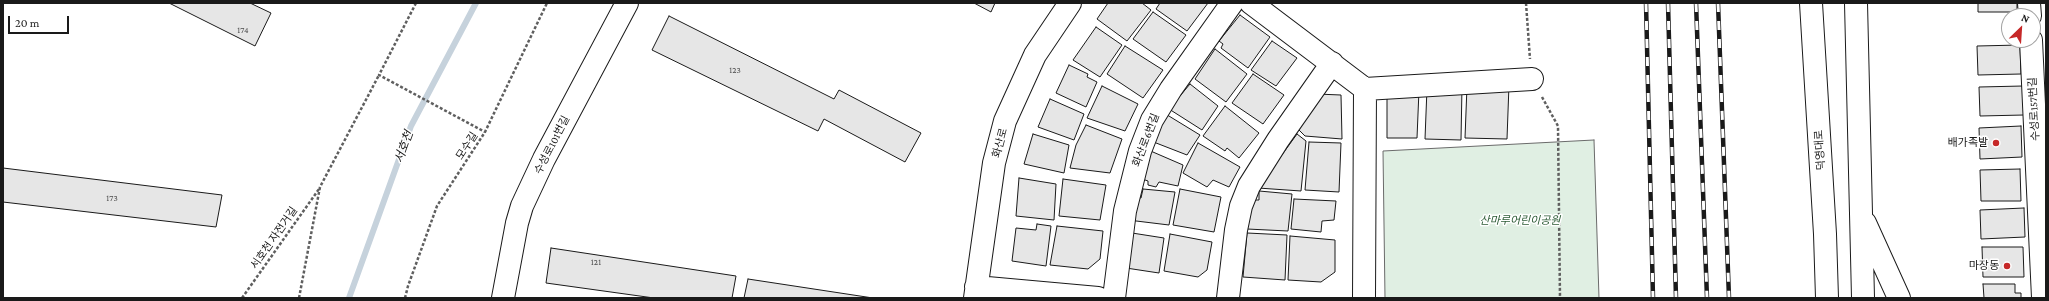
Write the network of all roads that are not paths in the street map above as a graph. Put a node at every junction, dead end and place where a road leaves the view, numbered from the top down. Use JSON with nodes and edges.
{"nodes":[{"id":1,"x":627,"y":3,"type":"edge"},
{"id":2,"x":1070,"y":3,"type":"edge"},
{"id":3,"x":1232,"y":3,"type":"edge"},
{"id":4,"x":1251,"y":3,"type":"edge"},
{"id":5,"x":1810,"y":3,"type":"edge"},
{"id":6,"x":1856,"y":3,"type":"edge"},
{"id":7,"x":2031,"y":48,"type":"edge"},
{"id":8,"x":1332,"y":63,"type":"junction"},
{"id":9,"x":1532,"y":79,"type":"road end"},
{"id":10,"x":1365,"y":89,"type":"junction"},
{"id":11,"x":1861,"y":214,"type":"junction"},
{"id":12,"x":976,"y":293,"type":"edge"},
{"id":13,"x":503,"y":298,"type":"edge"},
{"id":14,"x":1098,"y":298,"type":"edge"},
{"id":15,"x":1114,"y":298,"type":"edge"},
{"id":16,"x":1228,"y":298,"type":"edge"},
{"id":17,"x":1364,"y":298,"type":"edge"},
{"id":18,"x":1827,"y":298,"type":"edge"},
{"id":19,"x":1863,"y":298,"type":"edge"},
{"id":20,"x":1900,"y":298,"type":"edge"},
{"id":21,"x":2043,"y":298,"type":"edge"}],
"edges":[{"from":1,"to":13,"type":"main road","name":"수성로101번길"},
{"from":2,"to":12,"type":"main road","name":"화산로"},
{"from":3,"to":15,"type":"main road","name":"화산로6번길"},
{"from":4,"to":8,"type":"main road"},
{"from":5,"to":18,"type":"main road","name":"덕영대로"},
{"from":6,"to":11,"type":"main road"},
{"from":7,"to":21,"type":"main road","name":"수성로157번길"},
{"from":8,"to":10,"type":"main road"},
{"from":8,"to":16,"type":"main road"},
{"from":9,"to":10,"type":"main road"},
{"from":10,"to":17,"type":"main road"},
{"from":11,"to":19,"type":"main road"},
{"from":11,"to":20,"type":"main road"},
{"from":12,"to":14,"type":"main road"}]}
